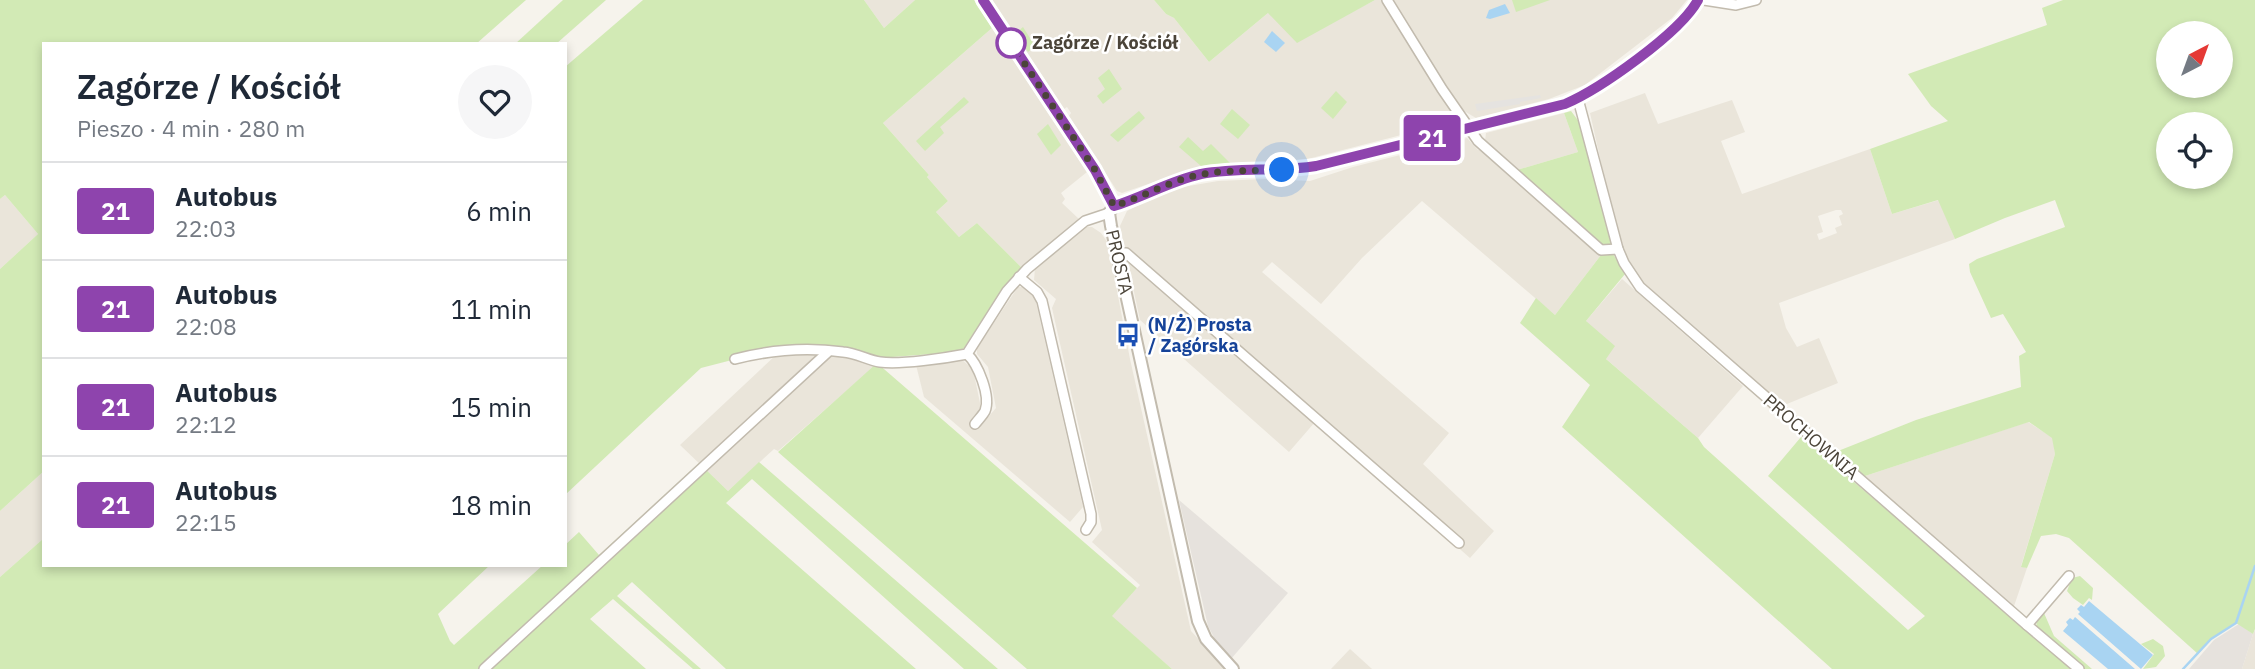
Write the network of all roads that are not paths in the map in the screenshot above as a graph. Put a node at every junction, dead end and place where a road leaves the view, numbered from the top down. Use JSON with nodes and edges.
{"nodes":[{"id":1,"x":983,"y":0,"type":"edge"},
{"id":2,"x":1387,"y":0,"type":"edge"},
{"id":3,"x":1698,"y":0,"type":"edge"},
{"id":4,"x":1704,"y":0,"type":"edge"},
{"id":5,"x":1756,"y":0,"type":"edge"},
{"id":6,"x":1578,"y":99,"type":"junction"},
{"id":7,"x":1469,"y":128,"type":"junction"},
{"id":8,"x":1111,"y":209,"type":"junction"},
{"id":9,"x":1618,"y":249,"type":"junction"},
{"id":10,"x":1118,"y":253,"type":"junction"},
{"id":11,"x":1019,"y":277,"type":"junction"},
{"id":12,"x":829,"y":351,"type":"junction"},
{"id":13,"x":967,"y":354,"type":"junction"},
{"id":14,"x":735,"y":359,"type":"dead end"},
{"id":15,"x":975,"y":424,"type":"dead end"},
{"id":16,"x":1086,"y":530,"type":"dead end"},
{"id":17,"x":1459,"y":543,"type":"dead end"},
{"id":18,"x":2069,"y":576,"type":"dead end"},
{"id":19,"x":2027,"y":625,"type":"junction"},
{"id":20,"x":484,"y":669,"type":"edge"},
{"id":21,"x":1233,"y":669,"type":"edge"},
{"id":22,"x":2079,"y":669,"type":"edge"}],
"edges":[{"from":1,"to":8,"type":"street","name":"PROSTA"},
{"from":2,"to":7,"type":"street"},
{"from":3,"to":6,"type":"street"},
{"from":4,"to":5,"type":"street"},
{"from":6,"to":7,"type":"street"},
{"from":6,"to":9,"type":"street","name":"PROCHOWNIA"},
{"from":7,"to":8,"type":"street"},
{"from":7,"to":9,"type":"street"},
{"from":8,"to":10,"type":"street","name":"PROSTA"},
{"from":8,"to":11,"type":"street"},
{"from":9,"to":19,"type":"street","name":"PROCHOWNIA"},
{"from":10,"to":17,"type":"street"},
{"from":10,"to":21,"type":"street","name":"PROSTA"},
{"from":11,"to":13,"type":"street"},
{"from":11,"to":16,"type":"street"},
{"from":12,"to":13,"type":"street"},
{"from":12,"to":14,"type":"street"},
{"from":12,"to":20,"type":"street"},
{"from":13,"to":15,"type":"street"},
{"from":18,"to":19,"type":"street"},
{"from":19,"to":22,"type":"street","name":"PROCHOWNIA"}]}
